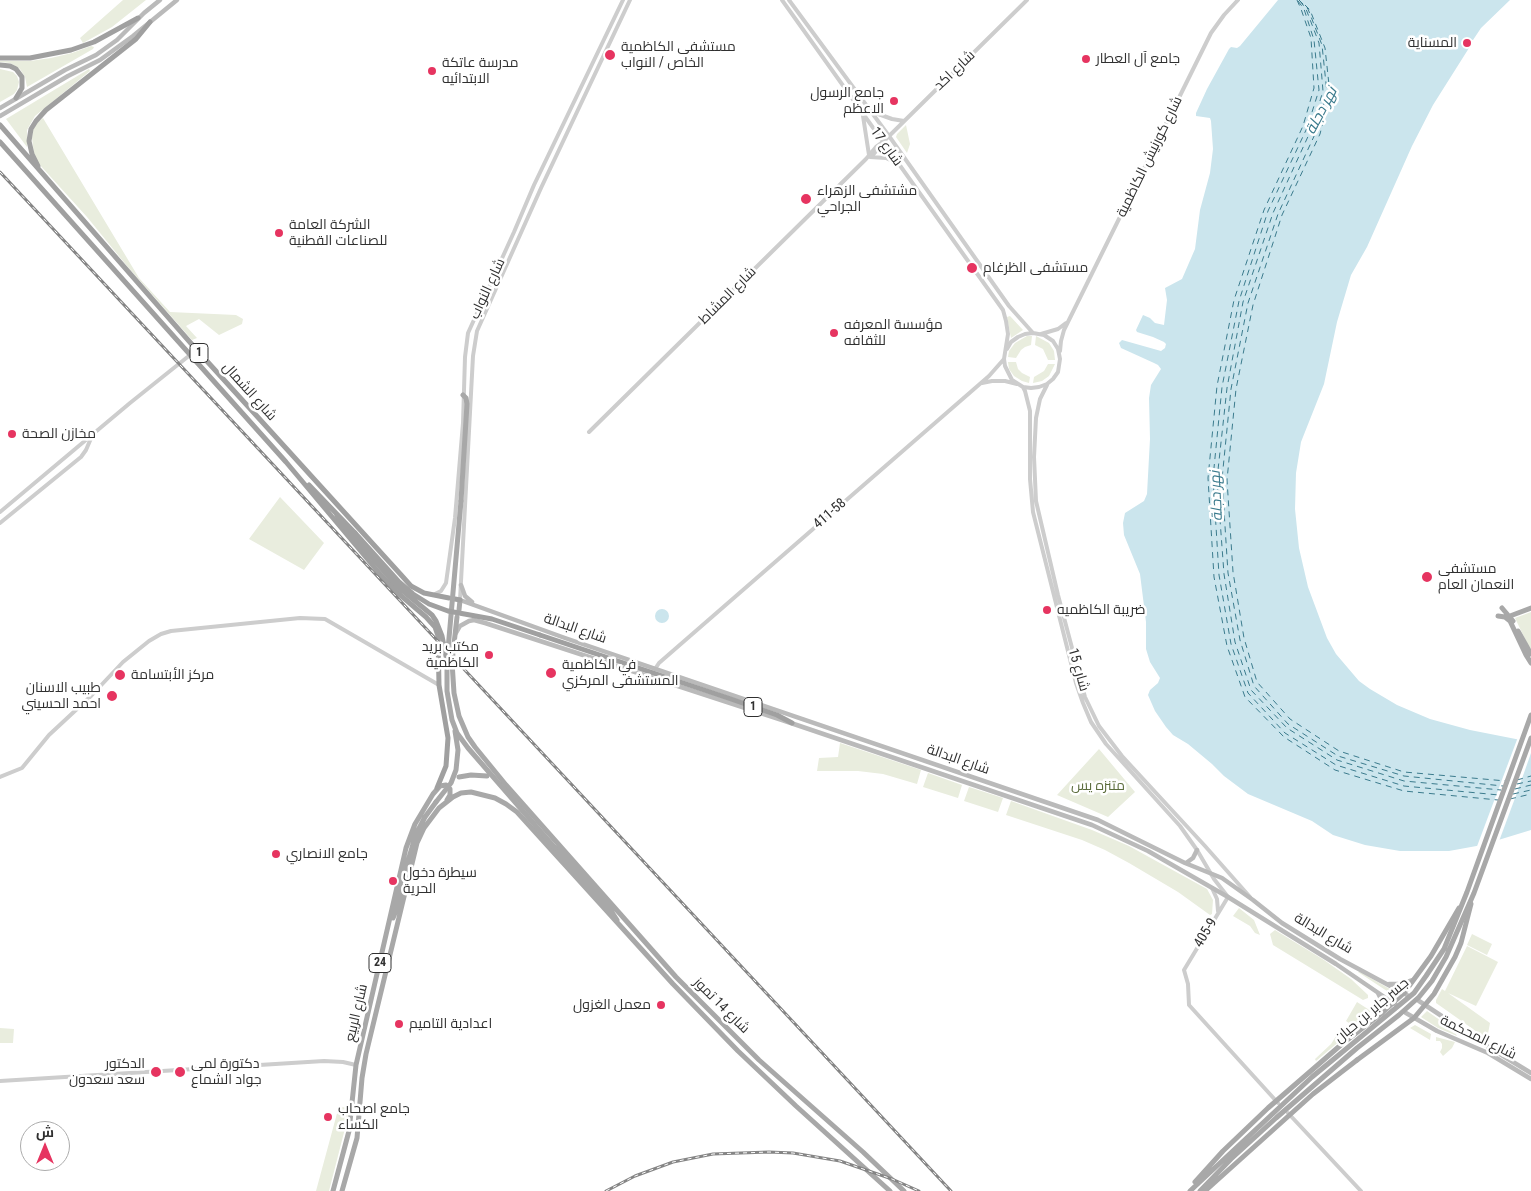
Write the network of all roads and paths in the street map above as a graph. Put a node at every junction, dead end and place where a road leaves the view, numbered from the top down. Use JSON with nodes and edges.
{"nodes":[{"id":1,"x":160,"y":0,"type":"edge"},
{"id":2,"x":177,"y":0,"type":"edge"},
{"id":3,"x":623,"y":0,"type":"edge"},
{"id":4,"x":630,"y":0,"type":"edge"},
{"id":5,"x":782,"y":0,"type":"edge"},
{"id":6,"x":788,"y":0,"type":"edge"},
{"id":7,"x":1027,"y":0,"type":"edge"},
{"id":8,"x":1238,"y":0,"type":"edge"},
{"id":9,"x":139,"y":18,"type":"junction"},
{"id":10,"x":148,"y":23,"type":"junction"},
{"id":11,"x":0,"y":58,"type":"edge"},
{"id":12,"x":0,"y":65,"type":"edge"},
{"id":13,"x":16,"y":98,"type":"junction"},
{"id":14,"x":0,"y":108,"type":"edge"},
{"id":15,"x":870,"y":111,"type":"junction"},
{"id":16,"x":862,"y":114,"type":"junction"},
{"id":17,"x":0,"y":116,"type":"edge"},
{"id":18,"x":904,"y":121,"type":"junction"},
{"id":19,"x":0,"y":124,"type":"edge"},
{"id":20,"x":889,"y":136,"type":"junction"},
{"id":21,"x":0,"y":142,"type":"edge"},
{"id":22,"x":883,"y":142,"type":"junction"},
{"id":23,"x":0,"y":149,"type":"edge"},
{"id":24,"x":869,"y":157,"type":"junction"},
{"id":25,"x":16,"y":160,"type":"junction"},
{"id":26,"x":899,"y":164,"type":"junction"},
{"id":27,"x":48,"y":181,"type":"junction"},
{"id":28,"x":1070,"y":320,"type":"junction"},
{"id":29,"x":1033,"y":332,"type":"junction"},
{"id":30,"x":1041,"y":334,"type":"junction"},
{"id":31,"x":466,"y":342,"type":"junction"},
{"id":32,"x":474,"y":344,"type":"junction"},
{"id":33,"x":1007,"y":349,"type":"junction"},
{"id":34,"x":1060,"y":354,"type":"junction"},
{"id":35,"x":190,"y":356,"type":"junction"},
{"id":36,"x":1004,"y":359,"type":"junction"},
{"id":37,"x":980,"y":384,"type":"junction"},
{"id":38,"x":1047,"y":384,"type":"junction"},
{"id":39,"x":1021,"y":386,"type":"junction"},
{"id":40,"x":463,"y":394,"type":"junction"},
{"id":41,"x":589,"y":432,"type":"dead end"},
{"id":42,"x":92,"y":436,"type":"junction"},
{"id":43,"x":286,"y":462,"type":"junction"},
{"id":44,"x":0,"y":512,"type":"edge"},
{"id":45,"x":336,"y":514,"type":"junction"},
{"id":46,"x":0,"y":524,"type":"edge"},
{"id":47,"x":446,"y":583,"type":"junction"},
{"id":48,"x":461,"y":585,"type":"junction"},
{"id":49,"x":450,"y":589,"type":"dead end"},
{"id":50,"x":456,"y":590,"type":"dead end"},
{"id":51,"x":433,"y":595,"type":"junction"},
{"id":52,"x":1058,"y":595,"type":"junction"},
{"id":53,"x":1065,"y":597,"type":"dead end"},
{"id":54,"x":453,"y":600,"type":"junction"},
{"id":55,"x":478,"y":605,"type":"junction"},
{"id":56,"x":1502,"y":608,"type":"dead end"},
{"id":57,"x":1531,"y":608,"type":"edge"},
{"id":58,"x":459,"y":610,"type":"dead end"},
{"id":59,"x":1498,"y":616,"type":"dead end"},
{"id":60,"x":1510,"y":616,"type":"junction"},
{"id":61,"x":457,"y":618,"type":"dead end"},
{"id":62,"x":456,"y":635,"type":"junction"},
{"id":63,"x":1060,"y":643,"type":"dead end"},
{"id":64,"x":1066,"y":646,"type":"junction"},
{"id":65,"x":1531,"y":654,"type":"edge"},
{"id":66,"x":447,"y":661,"type":"junction"},
{"id":67,"x":1531,"y":663,"type":"edge"},
{"id":68,"x":655,"y":669,"type":"junction"},
{"id":69,"x":439,"y":686,"type":"junction"},
{"id":70,"x":1531,"y":715,"type":"edge"},
{"id":71,"x":792,"y":723,"type":"junction"},
{"id":72,"x":454,"y":726,"type":"junction"},
{"id":73,"x":1531,"y":738,"type":"edge"},
{"id":74,"x":922,"y":759,"type":"junction"},
{"id":75,"x":920,"y":767,"type":"junction"},
{"id":76,"x":487,"y":776,"type":"dead end"},
{"id":77,"x":0,"y":777,"type":"edge"},
{"id":78,"x":459,"y":777,"type":"dead end"},
{"id":79,"x":499,"y":780,"type":"dead end"},
{"id":80,"x":506,"y":785,"type":"junction"},
{"id":81,"x":445,"y":786,"type":"junction"},
{"id":82,"x":1148,"y":789,"type":"junction"},
{"id":83,"x":445,"y":803,"type":"junction"},
{"id":84,"x":1178,"y":820,"type":"junction"},
{"id":85,"x":538,"y":822,"type":"junction"},
{"id":86,"x":531,"y":828,"type":"junction"},
{"id":87,"x":1197,"y":850,"type":"junction"},
{"id":88,"x":1185,"y":863,"type":"junction"},
{"id":89,"x":1210,"y":873,"type":"junction"},
{"id":90,"x":1212,"y":888,"type":"junction"},
{"id":91,"x":1467,"y":892,"type":"junction"},
{"id":92,"x":1474,"y":893,"type":"junction"},
{"id":93,"x":1228,"y":897,"type":"junction"},
{"id":94,"x":1253,"y":900,"type":"junction"},
{"id":95,"x":1218,"y":914,"type":"junction"},
{"id":96,"x":389,"y":925,"type":"junction"},
{"id":97,"x":619,"y":925,"type":"junction"},
{"id":98,"x":1416,"y":978,"type":"junction"},
{"id":99,"x":1384,"y":983,"type":"junction"},
{"id":100,"x":1376,"y":990,"type":"junction"},
{"id":101,"x":1405,"y":994,"type":"junction"},
{"id":102,"x":1419,"y":1001,"type":"dead end"},
{"id":103,"x":1395,"y":1004,"type":"junction"},
{"id":104,"x":1425,"y":1005,"type":"junction"},
{"id":105,"x":1382,"y":1013,"type":"junction"},
{"id":106,"x":1406,"y":1013,"type":"dead end"},
{"id":107,"x":1414,"y":1018,"type":"junction"},
{"id":108,"x":356,"y":1065,"type":"junction"},
{"id":109,"x":1531,"y":1073,"type":"edge"},
{"id":110,"x":1531,"y":1079,"type":"edge"},
{"id":111,"x":0,"y":1081,"type":"edge"},
{"id":112,"x":1278,"y":1103,"type":"dead end"},
{"id":113,"x":1288,"y":1113,"type":"dead end"},
{"id":114,"x":333,"y":1191,"type":"edge"},
{"id":115,"x":342,"y":1191,"type":"edge"},
{"id":116,"x":890,"y":1191,"type":"edge"},
{"id":117,"x":905,"y":1191,"type":"edge"},
{"id":118,"x":1189,"y":1191,"type":"edge"},
{"id":119,"x":1200,"y":1191,"type":"edge"},
{"id":120,"x":1205,"y":1191,"type":"edge"},
{"id":121,"x":1361,"y":1191,"type":"edge"}],
"edges":[{"from":1,"to":9,"type":"main road"},
{"from":2,"to":10,"type":"main road"},
{"from":3,"to":31,"type":"street","name":"شارع النواب"},
{"from":4,"to":32,"type":"street","name":"شارع النواب"},
{"from":5,"to":16,"type":"street","name":"شارع 17"},
{"from":6,"to":15,"type":"street","name":"شارع 17"},
{"from":7,"to":18,"type":"street","name":"شارع اكد"},
{"from":8,"to":28,"type":"street","name":"شارع كورنيش الكاظمية"},
{"from":9,"to":10,"type":"main road"},
{"from":9,"to":11,"type":"highway"},
{"from":9,"to":13,"type":"main road"},
{"from":10,"to":17,"type":"main road"},
{"from":10,"to":27,"type":"highway"},
{"from":12,"to":13,"type":"highway"},
{"from":13,"to":14,"type":"main road"},
{"from":15,"to":18,"type":"street"},
{"from":15,"to":20,"type":"street","name":"شارع 17"},
{"from":16,"to":22,"type":"street","name":"شارع 17"},
{"from":16,"to":24,"type":"street"},
{"from":18,"to":20,"type":"street","name":"شارع اكد"},
{"from":19,"to":27,"type":"highway","name":"شارع الشمال","number":"1"},
{"from":20,"to":22,"type":"street","name":"شارع اكد"},
{"from":20,"to":29,"type":"street","name":"شارع 17"},
{"from":21,"to":25,"type":"highway","name":"شارع الشمال","number":"1"},
{"from":22,"to":24,"type":"street","name":"شارع المشاط"},
{"from":22,"to":26,"type":"street","name":"شارع 17"},
{"from":23,"to":25,"type":"highway"},
{"from":24,"to":26,"type":"street"},
{"from":24,"to":41,"type":"street","name":"شارع المشاط"},
{"from":25,"to":35,"type":"highway","name":"شارع الشمال","number":"1"},
{"from":26,"to":33,"type":"street","name":"شارع 17"},
{"from":27,"to":51,"type":"highway","name":"شارع الشمال","number":"1"},
{"from":28,"to":30,"type":"street"},
{"from":28,"to":34,"type":"street","name":"شارع كورنيش الكاظمية"},
{"from":29,"to":30,"type":"street"},
{"from":29,"to":33,"type":"street"},
{"from":30,"to":34,"type":"street"},
{"from":31,"to":32,"type":"street"},
{"from":31,"to":40,"type":"street","name":"شارع النواب"},
{"from":32,"to":48,"type":"street","name":"شارع النواب"},
{"from":33,"to":36,"type":"street"},
{"from":34,"to":38,"type":"street"},
{"from":35,"to":42,"type":"street"},
{"from":35,"to":43,"type":"highway","name":"شارع الشمال","number":"1"},
{"from":36,"to":37,"type":"street","name":"411-58"},
{"from":36,"to":39,"type":"street"},
{"from":37,"to":39,"type":"street"},
{"from":37,"to":68,"type":"street","name":"411-58"},
{"from":38,"to":39,"type":"street"},
{"from":38,"to":52,"type":"street","name":"شارع 15"},
{"from":39,"to":64,"type":"street","name":"شارع 15"},
{"from":40,"to":47,"type":"street","name":"شارع النواب"},
{"from":40,"to":66,"type":"main road","bridge":true},
{"from":42,"to":44,"type":"street"},
{"from":42,"to":46,"type":"street"},
{"from":43,"to":45,"type":"highway","number":"1"},
{"from":43,"to":69,"type":"highway"},
{"from":45,"to":66,"type":"highway","bridge":true},
{"from":45,"to":71,"type":"highway","number":"1","bridge":true},
{"from":47,"to":49,"type":"street"},
{"from":47,"to":51,"type":"street"},
{"from":48,"to":50,"type":"street"},
{"from":48,"to":54,"type":"street","name":"شارع النواب"},
{"from":48,"to":55,"type":"main road"},
{"from":51,"to":54,"type":"highway","number":"1"},
{"from":52,"to":53,"type":"street"},
{"from":52,"to":82,"type":"street","name":"شارع 15"},
{"from":54,"to":55,"type":"main road","name":"شارع البدالة"},
{"from":54,"to":58,"type":"main road"},
{"from":55,"to":68,"type":"main road","name":"شارع البدالة"},
{"from":56,"to":60,"type":"main road"},
{"from":57,"to":60,"type":"main road"},
{"from":59,"to":67,"type":"main road"},
{"from":60,"to":65,"type":"main road"},
{"from":61,"to":62,"type":"main road"},
{"from":62,"to":71,"type":"main road","name":"شارع البدالة"},
{"from":62,"to":80,"type":"main road"},
{"from":63,"to":64,"type":"street"},
{"from":64,"to":82,"type":"street","name":"شارع 15"},
{"from":66,"to":72,"type":"main road","bridge":true},
{"from":68,"to":74,"type":"main road","name":"شارع البدالة"},
{"from":69,"to":77,"type":"street"},
{"from":69,"to":81,"type":"highway"},
{"from":70,"to":91,"type":"main road","name":"جسر جابر بن حيان","bridge":true},
{"from":71,"to":75,"type":"main road","name":"شارع البدالة"},
{"from":72,"to":96,"type":"main road","bridge":true},
{"from":72,"to":97,"type":"main road","bridge":true},
{"from":73,"to":92,"type":"main road","name":"جسر جابر بن حيان","bridge":true},
{"from":74,"to":75,"type":"main road"},
{"from":74,"to":88,"type":"main road","name":"شارع البدالة"},
{"from":75,"to":90,"type":"main road","name":"شارع البدالة"},
{"from":76,"to":78,"type":"main road"},
{"from":79,"to":80,"type":"main road"},
{"from":80,"to":85,"type":"main road","name":"شارع 14 تموز"},
{"from":81,"to":83,"type":"main road"},
{"from":81,"to":96,"type":"main road","name":"شارع الربيع","number":"24"},
{"from":82,"to":84,"type":"street","name":"شارع 15"},
{"from":83,"to":86,"type":"main road","name":"شارع 14 تموز"},
{"from":83,"to":115,"type":"main road","name":"شارع الربيع","number":"24"},
{"from":84,"to":87,"type":"street","name":"شارع 15"},
{"from":84,"to":94,"type":"street","name":"شارع 15"},
{"from":85,"to":86,"type":"main road"},
{"from":85,"to":117,"type":"main road","name":"شارع 14 تموز"},
{"from":86,"to":97,"type":"main road","name":"شارع 14 تموز"},
{"from":87,"to":88,"type":"main road"},
{"from":87,"to":89,"type":"street","name":"شارع 15"},
{"from":88,"to":89,"type":"main road","name":"شارع البدالة"},
{"from":89,"to":93,"type":"street","name":"شارع 15"},
{"from":89,"to":94,"type":"main road","name":"شارع البدالة"},
{"from":90,"to":93,"type":"main road","name":"شارع البدالة"},
{"from":90,"to":95,"type":"street"},
{"from":91,"to":98,"type":"main road","bridge":true},
{"from":91,"to":118,"type":"main road","name":"جسر جابر بن حيان","bridge":true},
{"from":92,"to":104,"type":"main road","bridge":true},
{"from":92,"to":119,"type":"main road","name":"جسر جابر بن حيان","bridge":true},
{"from":93,"to":95,"type":"street","name":"405-9"},
{"from":93,"to":100,"type":"main road","name":"شارع البدالة"},
{"from":94,"to":99,"type":"main road","name":"شارع البدالة"},
{"from":95,"to":112,"type":"street","name":"405-9"},
{"from":96,"to":108,"type":"main road","name":"شارع الربيع","number":"24"},
{"from":97,"to":116,"type":"main road","name":"شارع 14 تموز"},
{"from":98,"to":99,"type":"main road"},
{"from":98,"to":101,"type":"main road"},
{"from":99,"to":101,"type":"main road","name":"شارع البدالة"},
{"from":100,"to":103,"type":"main road","name":"شارع البدالة"},
{"from":100,"to":105,"type":"main road"},
{"from":101,"to":103,"type":"main road"},
{"from":102,"to":104,"type":"main road","name":"شارع المحكمة"},
{"from":103,"to":105,"type":"main road"},
{"from":104,"to":107,"type":"main road"},
{"from":104,"to":109,"type":"main road","name":"شارع المحكمة"},
{"from":105,"to":118,"type":"main road","bridge":true},
{"from":106,"to":107,"type":"main road","name":"شارع المحكمة"},
{"from":107,"to":110,"type":"main road","name":"شارع المحكمة"},
{"from":107,"to":120,"type":"main road","bridge":true},
{"from":108,"to":111,"type":"street"},
{"from":108,"to":114,"type":"main road","name":"شارع الربيع","number":"24"},
{"from":113,"to":121,"type":"street"}]}
